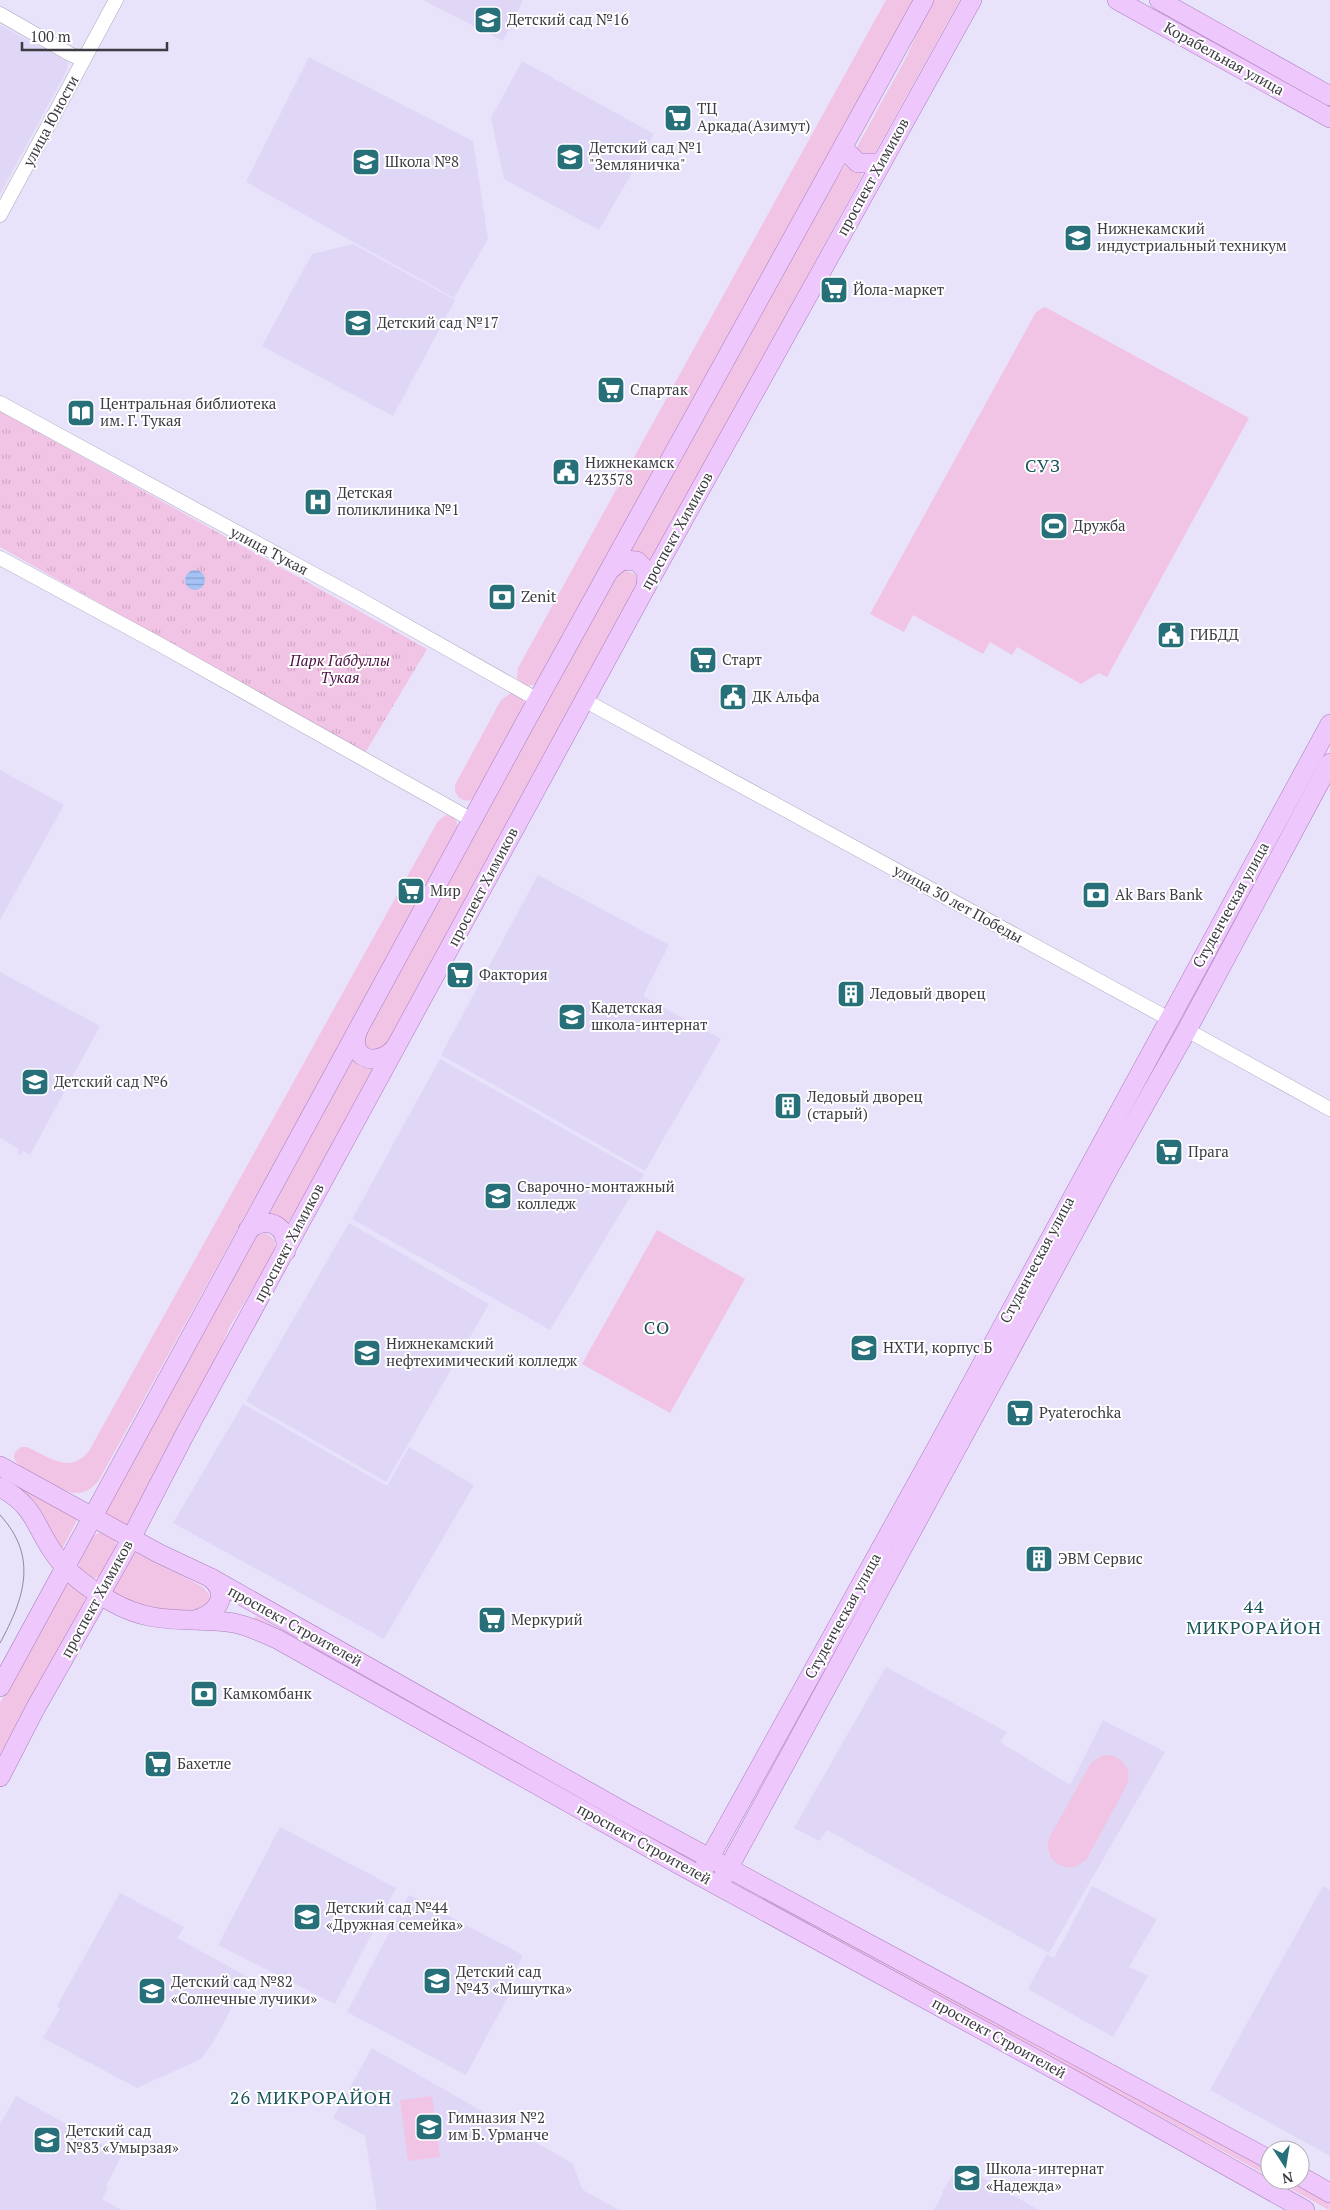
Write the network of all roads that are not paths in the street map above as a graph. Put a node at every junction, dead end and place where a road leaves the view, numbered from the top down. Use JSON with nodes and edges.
{"nodes":[{"id":1,"x":116,"y":0,"type":"edge"},
{"id":2,"x":924,"y":0,"type":"edge"},
{"id":3,"x":972,"y":0,"type":"edge"},
{"id":4,"x":1117,"y":0,"type":"edge"},
{"id":5,"x":1162,"y":2,"type":"edge"},
{"id":6,"x":0,"y":14,"type":"edge"},
{"id":7,"x":1157,"y":21,"type":"junction"},
{"id":8,"x":83,"y":60,"type":"junction"},
{"id":9,"x":1330,"y":96,"type":"edge"},
{"id":10,"x":1330,"y":118,"type":"edge"},
{"id":11,"x":844,"y":145,"type":"junction"},
{"id":12,"x":881,"y":163,"type":"junction"},
{"id":13,"x":0,"y":215,"type":"edge"},
{"id":14,"x":0,"y":403,"type":"edge"},
{"id":15,"x":0,"y":558,"type":"edge"},
{"id":16,"x":611,"y":569,"type":"junction"},
{"id":17,"x":646,"y":587,"type":"junction"},
{"id":18,"x":538,"y":700,"type":"junction"},
{"id":19,"x":584,"y":700,"type":"junction"},
{"id":20,"x":1329,"y":728,"type":"edge"},
{"id":21,"x":1330,"y":763,"type":"edge"},
{"id":22,"x":472,"y":820,"type":"junction"},
{"id":23,"x":1238,"y":892,"type":"junction"},
{"id":24,"x":1256,"y":899,"type":"junction"},
{"id":25,"x":1169,"y":1019,"type":"junction"},
{"id":26,"x":358,"y":1030,"type":"junction"},
{"id":27,"x":1187,"y":1030,"type":"junction"},
{"id":28,"x":394,"y":1050,"type":"junction"},
{"id":29,"x":1330,"y":1109,"type":"edge"},
{"id":30,"x":248,"y":1230,"type":"junction"},
{"id":31,"x":286,"y":1251,"type":"junction"},
{"id":32,"x":954,"y":1433,"type":"junction"},
{"id":33,"x":945,"y":1450,"type":"junction"},
{"id":34,"x":0,"y":1466,"type":"edge"},
{"id":35,"x":0,"y":1487,"type":"edge"},
{"id":36,"x":93,"y":1517,"type":"junction"},
{"id":37,"x":132,"y":1537,"type":"junction"},
{"id":38,"x":65,"y":1568,"type":"junction"},
{"id":39,"x":211,"y":1578,"type":"junction"},
{"id":40,"x":100,"y":1594,"type":"junction"},
{"id":41,"x":260,"y":1607,"type":"junction"},
{"id":42,"x":136,"y":1614,"type":"junction"},
{"id":43,"x":189,"y":1622,"type":"junction"},
{"id":44,"x":84,"y":1624,"type":"junction"},
{"id":45,"x":251,"y":1628,"type":"junction"},
{"id":46,"x":0,"y":1687,"type":"edge"},
{"id":47,"x":0,"y":1777,"type":"edge"},
{"id":48,"x":710,"y":1858,"type":"junction"},
{"id":49,"x":729,"y":1867,"type":"junction"},
{"id":50,"x":700,"y":1876,"type":"junction"},
{"id":51,"x":719,"y":1886,"type":"junction"},
{"id":52,"x":1260,"y":2154,"type":"edge"},
{"id":53,"x":1310,"y":2182,"type":"edge"},
{"id":54,"x":1330,"y":2193,"type":"edge"},
{"id":55,"x":1305,"y":2210,"type":"edge"}],
"edges":[{"from":1,"to":8,"type":"street","name":"улица Юности"},
{"from":2,"to":11,"type":"main road"},
{"from":3,"to":12,"type":"main road","name":"проспект Химиков"},
{"from":4,"to":7,"type":"main road","name":"Корабельная улица"},
{"from":5,"to":7,"type":"main road"},
{"from":5,"to":9,"type":"main road","name":"Корабельная улица"},
{"from":6,"to":8,"type":"street"},
{"from":7,"to":10,"type":"main road","name":"Корабельная улица"},
{"from":8,"to":13,"type":"street","name":"улица Юности"},
{"from":11,"to":12,"type":"main road"},
{"from":11,"to":16,"type":"main road"},
{"from":12,"to":17,"type":"main road","name":"проспект Химиков"},
{"from":14,"to":18,"type":"street","name":"улица Тукая"},
{"from":15,"to":22,"type":"street"},
{"from":16,"to":17,"type":"main road"},
{"from":16,"to":18,"type":"main road"},
{"from":17,"to":19,"type":"main road","name":"проспект Химиков"},
{"from":18,"to":22,"type":"main road"},
{"from":19,"to":25,"type":"street","name":"улица 30 лет Победы"},
{"from":19,"to":28,"type":"main road","name":"проспект Химиков"},
{"from":20,"to":23,"type":"main road","name":"Студенческая улица"},
{"from":21,"to":24,"type":"main road","name":"Студенческая улица"},
{"from":22,"to":26,"type":"main road"},
{"from":23,"to":24,"type":"main road"},
{"from":23,"to":25,"type":"main road","name":"Студенческая улица"},
{"from":24,"to":27,"type":"main road","name":"Студенческая улица"},
{"from":25,"to":27,"type":"main road","name":"улица 30 лет Победы"},
{"from":25,"to":32,"type":"main road","name":"Студенческая улица"},
{"from":26,"to":28,"type":"main road"},
{"from":26,"to":30,"type":"main road"},
{"from":27,"to":29,"type":"street","name":"улица 30 лет Победы"},
{"from":27,"to":32,"type":"main road","name":"Студенческая улица"},
{"from":28,"to":31,"type":"main road","name":"проспект Химиков"},
{"from":30,"to":31,"type":"main road"},
{"from":30,"to":36,"type":"main road"},
{"from":31,"to":37,"type":"main road","name":"проспект Химиков"},
{"from":32,"to":33,"type":"main road","name":"Студенческая улица"},
{"from":33,"to":48,"type":"main road","name":"Студенческая улица"},
{"from":33,"to":49,"type":"main road","name":"Студенческая улица"},
{"from":34,"to":36,"type":"main road","name":"проспект Строителей"},
{"from":35,"to":38,"type":"main road","name":"проспект Строителей"},
{"from":36,"to":37,"type":"main road","name":"проспект Строителей"},
{"from":36,"to":38,"type":"main road"},
{"from":37,"to":39,"type":"main road","name":"проспект Строителей"},
{"from":37,"to":40,"type":"main road","name":"проспект Химиков"},
{"from":38,"to":40,"type":"main road","name":"проспект Строителей"},
{"from":38,"to":46,"type":"main road"},
{"from":39,"to":41,"type":"main road","name":"проспект Строителей"},
{"from":39,"to":43,"type":"main road"},
{"from":40,"to":42,"type":"main road","name":"проспект Строителей"},
{"from":40,"to":44,"type":"main road","name":"проспект Химиков"},
{"from":41,"to":45,"type":"main road"},
{"from":41,"to":48,"type":"main road","name":"проспект Строителей"},
{"from":42,"to":43,"type":"main road","name":"проспект Строителей"},
{"from":42,"to":44,"type":"main road"},
{"from":43,"to":45,"type":"main road","name":"проспект Строителей"},
{"from":44,"to":47,"type":"main road","name":"проспект Химиков"},
{"from":45,"to":50,"type":"main road","name":"проспект Строителей"},
{"from":48,"to":49,"type":"main road","name":"проспект Строителей"},
{"from":48,"to":50,"type":"main road","name":"Студенческая улица"},
{"from":49,"to":51,"type":"main road","name":"Студенческая улица"},
{"from":49,"to":52,"type":"main road","name":"проспект Строителей"},
{"from":50,"to":51,"type":"main road","name":"проспект Строителей"},
{"from":51,"to":55,"type":"main road","name":"проспект Строителей"},
{"from":53,"to":54,"type":"main road"}]}
